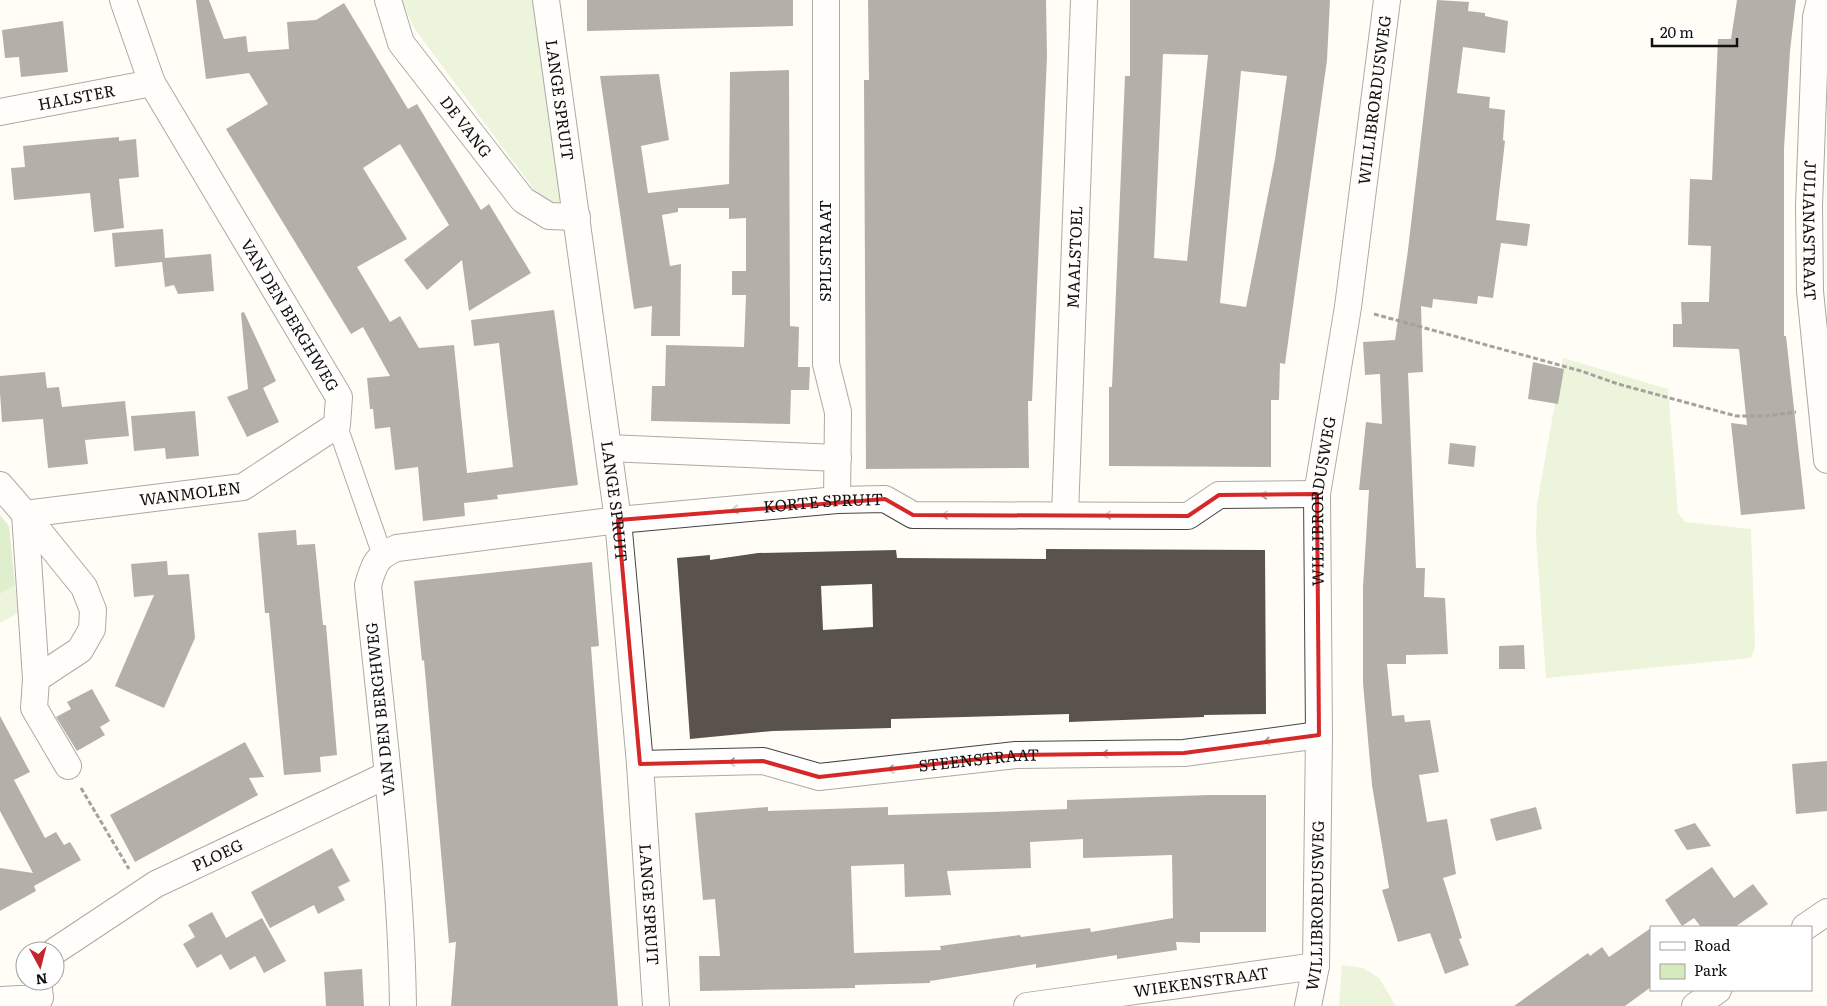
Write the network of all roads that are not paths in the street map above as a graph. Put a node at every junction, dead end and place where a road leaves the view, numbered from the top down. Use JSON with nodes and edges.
{"nodes":[{"id":1,"x":123,"y":0,"type":"edge"},
{"id":2,"x":388,"y":0,"type":"edge"},
{"id":3,"x":546,"y":0,"type":"edge"},
{"id":4,"x":826,"y":0,"type":"edge"},
{"id":5,"x":1084,"y":0,"type":"edge"},
{"id":6,"x":1388,"y":0,"type":"edge"},
{"id":7,"x":1820,"y":0,"type":"edge"},
{"id":8,"x":152,"y":83,"type":"junction"},
{"id":9,"x":0,"y":112,"type":"edge"},
{"id":10,"x":577,"y":217,"type":"junction"},
{"id":11,"x":338,"y":425,"type":"junction"},
{"id":12,"x":608,"y":448,"type":"junction"},
{"id":13,"x":838,"y":458,"type":"junction"},
{"id":14,"x":1827,"y":460,"type":"edge"},
{"id":15,"x":0,"y":485,"type":"edge"},
{"id":16,"x":1317,"y":494,"type":"junction"},
{"id":17,"x":838,"y":500,"type":"junction"},
{"id":18,"x":25,"y":514,"type":"junction"},
{"id":19,"x":1065,"y":515,"type":"junction"},
{"id":20,"x":618,"y":520,"type":"junction"},
{"id":21,"x":382,"y":554,"type":"junction"},
{"id":22,"x":36,"y":679,"type":"junction"},
{"id":23,"x":1319,"y":735,"type":"junction"},
{"id":24,"x":640,"y":764,"type":"junction"},
{"id":25,"x":68,"y":766,"type":"road end"},
{"id":26,"x":387,"y":774,"type":"junction"},
{"id":27,"x":1827,"y":912,"type":"edge"},
{"id":28,"x":1806,"y":926,"type":"edge"},
{"id":29,"x":65,"y":944,"type":"edge"},
{"id":30,"x":1316,"y":966,"type":"junction"},
{"id":31,"x":1717,"y":991,"type":"edge"},
{"id":32,"x":41,"y":995,"type":"edge"},
{"id":33,"x":0,"y":1000,"type":"edge"},
{"id":34,"x":403,"y":1006,"type":"edge"},
{"id":35,"x":656,"y":1006,"type":"edge"},
{"id":36,"x":1028,"y":1006,"type":"edge"},
{"id":37,"x":1308,"y":1006,"type":"edge"},
{"id":38,"x":1695,"y":1006,"type":"edge"}],
"edges":[{"from":1,"to":8,"type":"street","name":"VAN DEN BERGHWEG"},
{"from":2,"to":10,"type":"street","name":"DE VANG"},
{"from":3,"to":10,"type":"street","name":"LANGE SPRUIT"},
{"from":4,"to":13,"type":"street","name":"SPILSTRAAT"},
{"from":5,"to":19,"type":"street","name":"MAALSTOEL"},
{"from":6,"to":16,"type":"street","name":"WILLIBRORDUSWEG"},
{"from":7,"to":14,"type":"street","name":"JULIANASTRAAT"},
{"from":8,"to":9,"type":"street","name":"HALSTER"},
{"from":8,"to":11,"type":"street","name":"VAN DEN BERGHWEG"},
{"from":10,"to":12,"type":"street","name":"LANGE SPRUIT"},
{"from":11,"to":18,"type":"street","name":"WANMOLEN"},
{"from":11,"to":21,"type":"street","name":"VAN DEN BERGHWEG"},
{"from":12,"to":13,"type":"street"},
{"from":12,"to":20,"type":"street","name":"LANGE SPRUIT"},
{"from":13,"to":17,"type":"street","name":"SPILSTRAAT"},
{"from":15,"to":18,"type":"street"},
{"from":16,"to":19,"type":"street","name":"KORTE SPRUIT","one_way":true},
{"from":16,"to":23,"type":"street","name":"WILLIBRORDUSWEG"},
{"from":19,"to":17,"type":"street","name":"KORTE SPRUIT","one_way":true},
{"from":17,"to":20,"type":"street","name":"KORTE SPRUIT","one_way":true},
{"from":18,"to":22,"type":"street"},
{"from":18,"to":22,"type":"street"},
{"from":20,"to":21,"type":"street","name":"KORTE SPRUIT"},
{"from":20,"to":24,"type":"street","name":"LANGE SPRUIT"},
{"from":21,"to":26,"type":"street","name":"VAN DEN BERGHWEG"},
{"from":22,"to":25,"type":"street"},
{"from":23,"to":24,"type":"street","name":"STEENSTRAAT","one_way":true},
{"from":23,"to":30,"type":"street","name":"WILLIBRORDUSWEG"},
{"from":24,"to":35,"type":"street","name":"LANGE SPRUIT"},
{"from":26,"to":29,"type":"street","name":"PLOEG"},
{"from":26,"to":34,"type":"street","name":"VAN DEN BERGHWEG"},
{"from":27,"to":28,"type":"street"},
{"from":30,"to":36,"type":"street","name":"WIEKENSTRAAT"},
{"from":30,"to":37,"type":"street","name":"WILLIBRORDUSWEG"},
{"from":31,"to":38,"type":"street"},
{"from":32,"to":33,"type":"street"}]}
